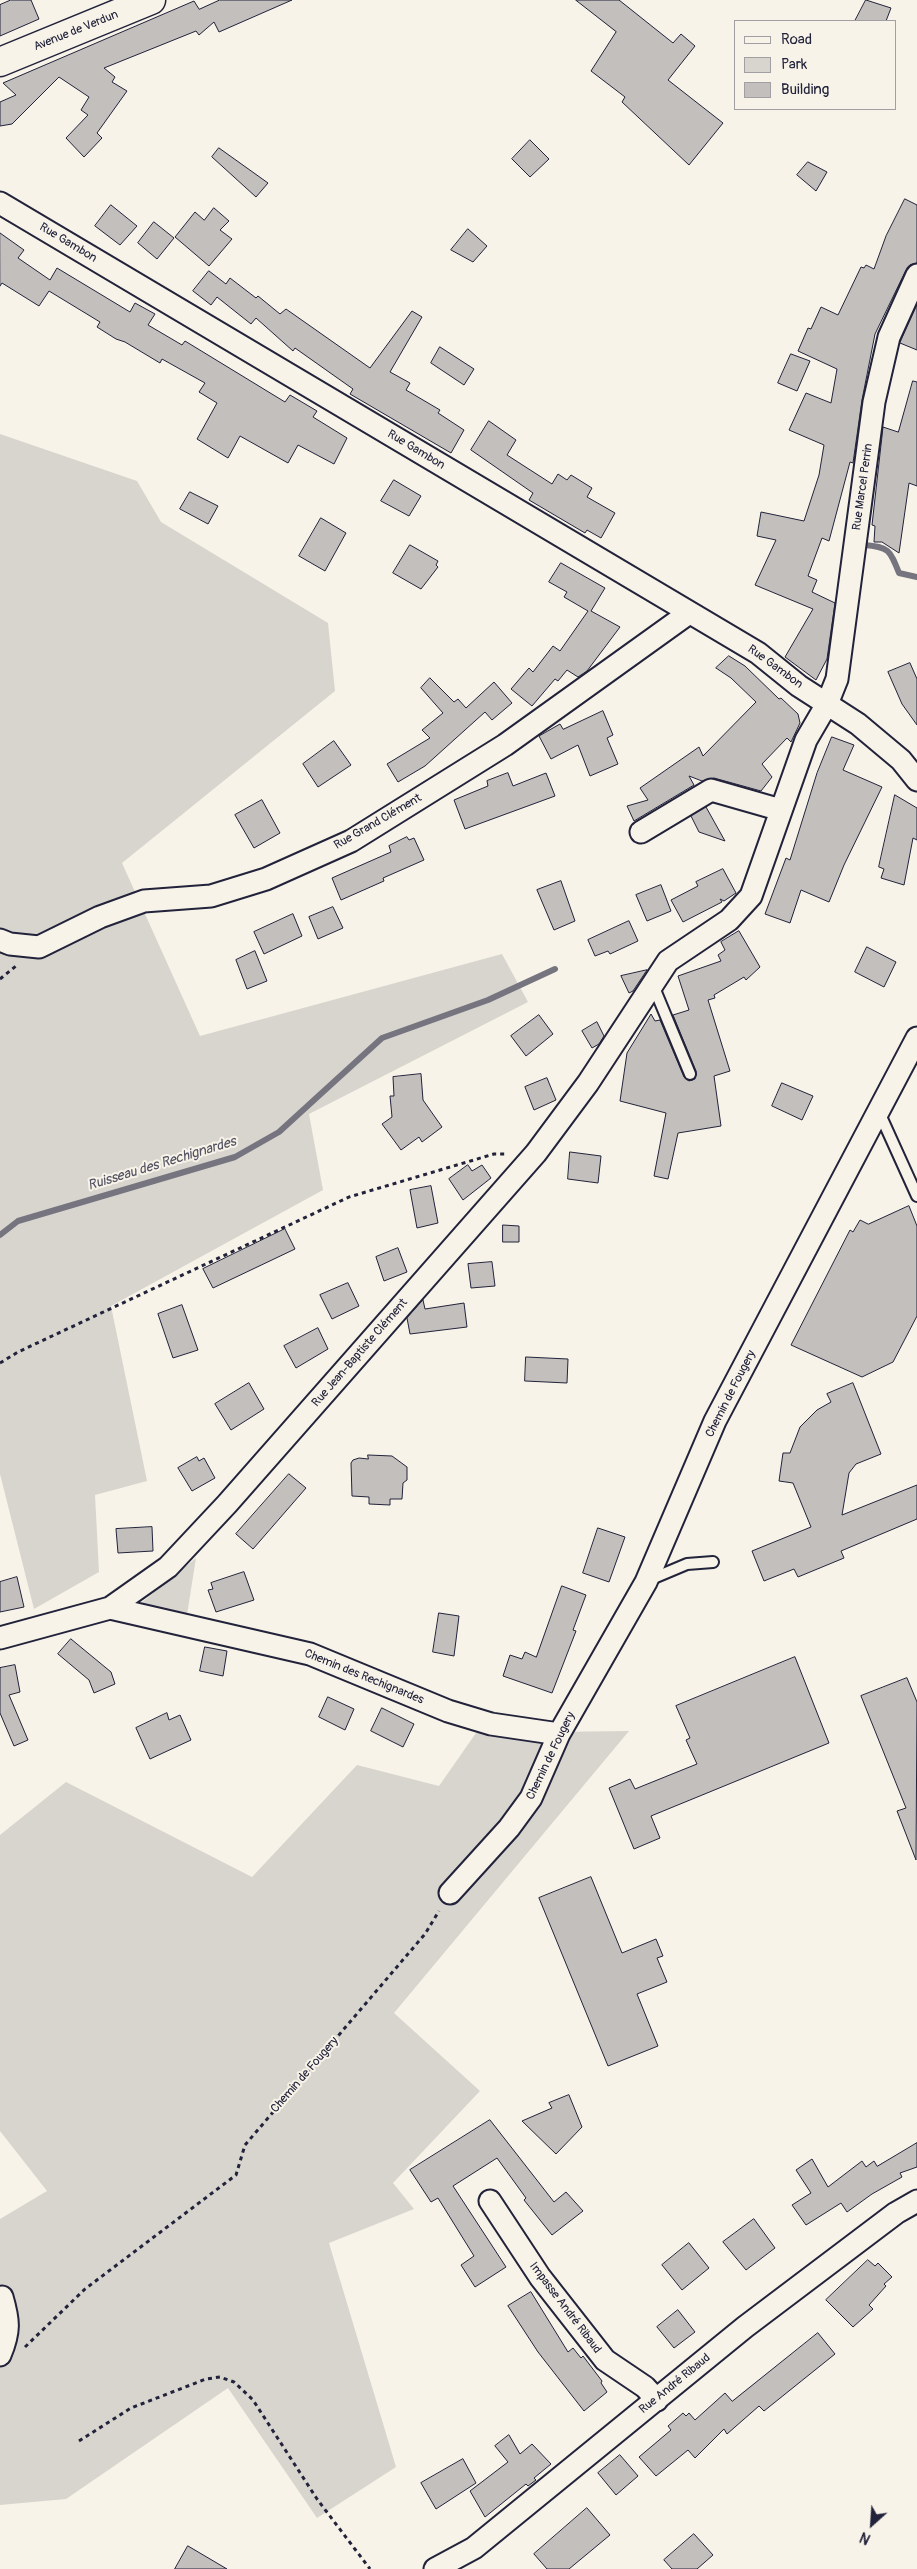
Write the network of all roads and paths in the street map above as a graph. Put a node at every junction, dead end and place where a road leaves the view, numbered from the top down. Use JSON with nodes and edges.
{"nodes":[{"id":1,"x":151,"y":0,"type":"edge"},
{"id":2,"x":0,"y":62,"type":"edge"},
{"id":3,"x":0,"y":203,"type":"edge"},
{"id":4,"x":917,"y":275,"type":"edge"},
{"id":5,"x":689,"y":613,"type":"junction"},
{"id":6,"x":827,"y":704,"type":"junction"},
{"id":7,"x":917,"y":780,"type":"edge"},
{"id":8,"x":781,"y":810,"type":"junction"},
{"id":9,"x":641,"y":832,"type":"dead end"},
{"id":10,"x":0,"y":940,"type":"edge"},
{"id":11,"x":652,"y":984,"type":"junction"},
{"id":12,"x":917,"y":1038,"type":"edge"},
{"id":13,"x":690,"y":1074,"type":"dead end"},
{"id":14,"x":878,"y":1112,"type":"junction"},
{"id":15,"x":536,"y":1153,"type":"junction"},
{"id":16,"x":917,"y":1196,"type":"edge"},
{"id":17,"x":0,"y":1363,"type":"edge"},
{"id":18,"x":713,"y":1562,"type":"dead end"},
{"id":19,"x":646,"y":1582,"type":"junction"},
{"id":20,"x":110,"y":1608,"type":"junction"},
{"id":21,"x":0,"y":1638,"type":"edge"},
{"id":22,"x":559,"y":1734,"type":"junction"},
{"id":23,"x":450,"y":1893,"type":"joint"},
{"id":24,"x":490,"y":2201,"type":"dead end"},
{"id":25,"x":917,"y":2201,"type":"edge"},
{"id":26,"x":2,"y":2297,"type":"dead end"},
{"id":27,"x":21,"y":2352,"type":"dead end"},
{"id":28,"x":0,"y":2355,"type":"edge"},
{"id":29,"x":657,"y":2400,"type":"junction"},
{"id":30,"x":79,"y":2441,"type":"dead end"},
{"id":31,"x":370,"y":2569,"type":"edge"},
{"id":32,"x":435,"y":2569,"type":"edge"}],
"edges":[{"from":1,"to":2,"type":"main road","name":"Avenue de Verdun"},
{"from":3,"to":5,"type":"street","name":"Rue Gambon"},
{"from":4,"to":6,"type":"street","name":"Rue Marcel Perrin"},
{"from":5,"to":6,"type":"street","name":"Rue Gambon"},
{"from":5,"to":10,"type":"street","name":"Rue Grand Clément"},
{"from":6,"to":7,"type":"street","name":"Rue Gambon"},
{"from":6,"to":8,"type":"street","name":"Rue Jean-Baptiste Clément"},
{"from":8,"to":9,"type":"street"},
{"from":8,"to":11,"type":"street","name":"Rue Jean-Baptiste Clément"},
{"from":11,"to":13,"type":"lane"},
{"from":11,"to":15,"type":"street","name":"Rue Jean-Baptiste Clément"},
{"from":12,"to":14,"type":"street","name":"Chemin de Fougery"},
{"from":14,"to":16,"type":"lane"},
{"from":14,"to":19,"type":"street","name":"Chemin de Fougery"},
{"from":15,"to":17,"type":"path"},
{"from":15,"to":20,"type":"street","name":"Rue Jean-Baptiste Clément"},
{"from":18,"to":19,"type":"lane"},
{"from":19,"to":22,"type":"street","name":"Chemin de Fougery"},
{"from":20,"to":21,"type":"street","name":"Rue Jean-Baptiste Clément"},
{"from":20,"to":22,"type":"street","name":"Chemin des Rechignardes"},
{"from":22,"to":23,"type":"street","name":"Chemin de Fougery"},
{"from":23,"to":27,"type":"path","name":"Chemin de Fougery"},
{"from":24,"to":29,"type":"street","name":"Impasse André Ribaud"},
{"from":25,"to":29,"type":"street","name":"Rue André Ribaud"},
{"from":26,"to":28,"type":"street"},
{"from":29,"to":32,"type":"street","name":"Rue André Ribaud"},
{"from":30,"to":31,"type":"path"}]}
